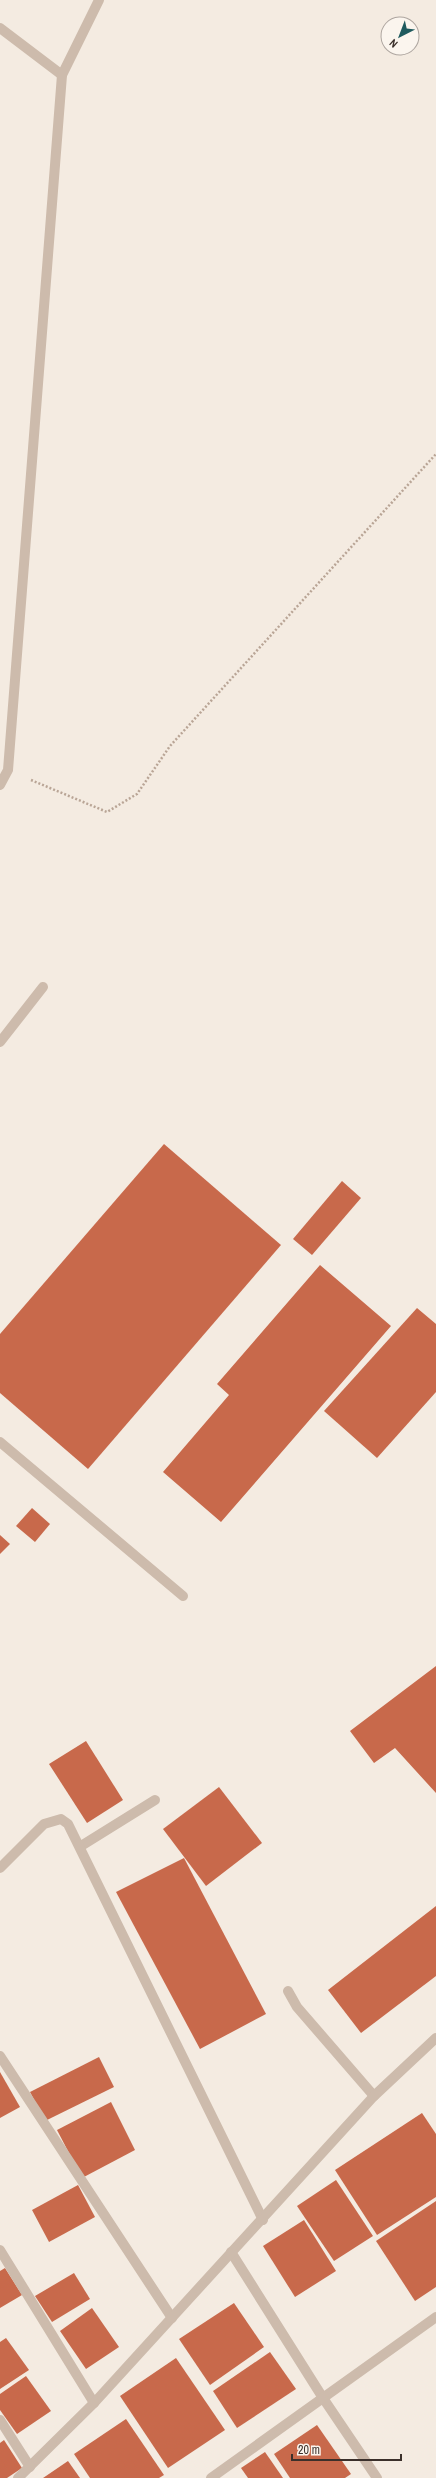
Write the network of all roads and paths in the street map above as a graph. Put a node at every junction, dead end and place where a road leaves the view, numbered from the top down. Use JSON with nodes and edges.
{"nodes":[{"id":1,"x":99,"y":0,"type":"edge"},
{"id":2,"x":0,"y":28,"type":"edge"},
{"id":3,"x":62,"y":75,"type":"junction"},
{"id":4,"x":436,"y":454,"type":"edge"},
{"id":5,"x":8,"y":770,"type":"junction"},
{"id":6,"x":0,"y":784,"type":"edge"},
{"id":7,"x":43,"y":987,"type":"dead end"},
{"id":8,"x":0,"y":1042,"type":"edge"},
{"id":9,"x":0,"y":1442,"type":"edge"},
{"id":10,"x":183,"y":1596,"type":"dead end"},
{"id":11,"x":155,"y":1800,"type":"dead end"},
{"id":12,"x":81,"y":1846,"type":"junction"},
{"id":13,"x":0,"y":1868,"type":"edge"},
{"id":14,"x":288,"y":1991,"type":"dead end"},
{"id":15,"x":436,"y":2038,"type":"edge"},
{"id":16,"x":0,"y":2056,"type":"edge"},
{"id":17,"x":374,"y":2096,"type":"junction"},
{"id":18,"x":263,"y":2220,"type":"junction"},
{"id":19,"x":0,"y":2250,"type":"edge"},
{"id":20,"x":231,"y":2252,"type":"junction"},
{"id":21,"x":436,"y":2317,"type":"edge"},
{"id":22,"x":172,"y":2318,"type":"junction"},
{"id":23,"x":323,"y":2398,"type":"junction"},
{"id":24,"x":94,"y":2403,"type":"junction"},
{"id":25,"x":0,"y":2420,"type":"edge"},
{"id":26,"x":30,"y":2467,"type":"junction"},
{"id":27,"x":18,"y":2478,"type":"edge"},
{"id":28,"x":211,"y":2478,"type":"edge"},
{"id":29,"x":377,"y":2478,"type":"edge"}],
"edges":[{"from":1,"to":3,"type":"street"},
{"from":2,"to":3,"type":"street"},
{"from":3,"to":5,"type":"street"},
{"from":4,"to":5,"type":"path"},
{"from":5,"to":6,"type":"street"},
{"from":7,"to":8,"type":"street"},
{"from":9,"to":10,"type":"street"},
{"from":11,"to":12,"type":"street"},
{"from":12,"to":13,"type":"street"},
{"from":12,"to":18,"type":"street"},
{"from":14,"to":17,"type":"street"},
{"from":15,"to":17,"type":"street"},
{"from":16,"to":22,"type":"street"},
{"from":17,"to":18,"type":"street"},
{"from":18,"to":20,"type":"street"},
{"from":19,"to":24,"type":"street"},
{"from":20,"to":22,"type":"street"},
{"from":20,"to":23,"type":"street"},
{"from":21,"to":23,"type":"street"},
{"from":22,"to":24,"type":"street"},
{"from":23,"to":28,"type":"street"},
{"from":23,"to":29,"type":"street"},
{"from":24,"to":26,"type":"street"},
{"from":25,"to":26,"type":"street"},
{"from":26,"to":27,"type":"street"}]}
